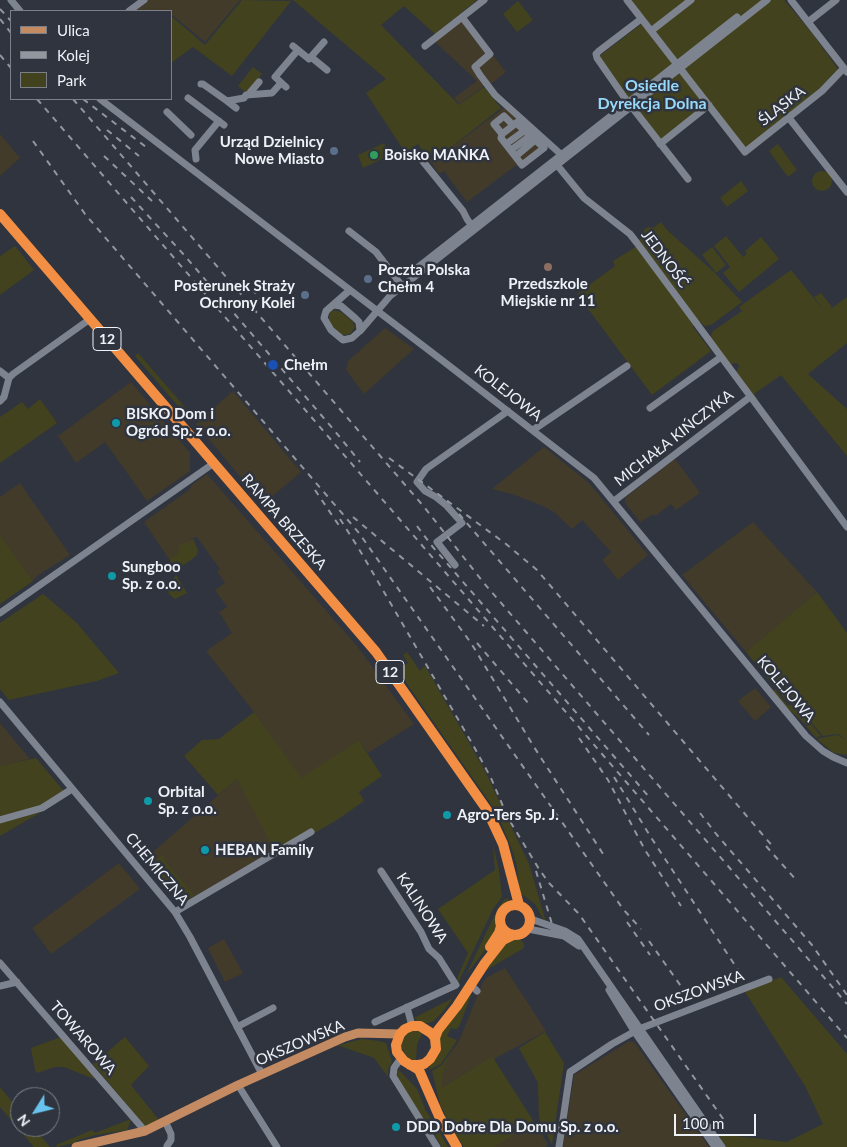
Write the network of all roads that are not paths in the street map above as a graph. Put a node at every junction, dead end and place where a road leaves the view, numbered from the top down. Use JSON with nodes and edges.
{"nodes":[{"id":1,"x":11,"y":0,"type":"edge"},
{"id":2,"x":144,"y":0,"type":"edge"},
{"id":3,"x":484,"y":0,"type":"edge"},
{"id":4,"x":627,"y":0,"type":"edge"},
{"id":5,"x":691,"y":0,"type":"edge"},
{"id":6,"x":759,"y":0,"type":"edge"},
{"id":7,"x":767,"y":0,"type":"edge"},
{"id":8,"x":791,"y":0,"type":"edge"},
{"id":9,"x":836,"y":0,"type":"edge"},
{"id":10,"x":19,"y":10,"type":"edge"},
{"id":11,"x":130,"y":10,"type":"edge"},
{"id":12,"x":462,"y":17,"type":"junction"},
{"id":13,"x":641,"y":19,"type":"junction"},
{"id":14,"x":808,"y":22,"type":"junction"},
{"id":15,"x":651,"y":31,"type":"junction"},
{"id":16,"x":324,"y":42,"type":"dead end"},
{"id":17,"x":425,"y":46,"type":"dead end"},
{"id":18,"x":311,"y":56,"type":"junction"},
{"id":19,"x":678,"y":66,"type":"junction"},
{"id":20,"x":327,"y":70,"type":"dead end"},
{"id":21,"x":845,"y":70,"type":"edge"},
{"id":22,"x":259,"y":82,"type":"dead end"},
{"id":23,"x":201,"y":84,"type":"dead end"},
{"id":24,"x":248,"y":94,"type":"junction"},
{"id":25,"x":188,"y":98,"type":"dead end"},
{"id":26,"x":101,"y":100,"type":"edge"},
{"id":27,"x":227,"y":102,"type":"junction"},
{"id":28,"x":630,"y":105,"type":"junction"},
{"id":29,"x":709,"y":105,"type":"junction"},
{"id":30,"x":236,"y":108,"type":"dead end"},
{"id":31,"x":167,"y":112,"type":"dead end"},
{"id":32,"x":789,"y":118,"type":"junction"},
{"id":33,"x":517,"y":123,"type":"junction"},
{"id":34,"x":502,"y":134,"type":"junction"},
{"id":35,"x":191,"y":135,"type":"dead end"},
{"id":36,"x":530,"y":136,"type":"junction"},
{"id":37,"x":660,"y":144,"type":"junction"},
{"id":38,"x":511,"y":150,"type":"junction"},
{"id":39,"x":417,"y":154,"type":"dead end"},
{"id":40,"x":563,"y":157,"type":"junction"},
{"id":41,"x":196,"y":159,"type":"dead end"},
{"id":42,"x":556,"y":165,"type":"junction"},
{"id":43,"x":688,"y":179,"type":"dead end"},
{"id":44,"x":847,"y":192,"type":"edge"},
{"id":45,"x":0,"y":214,"type":"edge"},
{"id":46,"x":473,"y":228,"type":"junction"},
{"id":47,"x":349,"y":231,"type":"dead end"},
{"id":48,"x":400,"y":284,"type":"junction"},
{"id":49,"x":350,"y":290,"type":"junction"},
{"id":50,"x":334,"y":305,"type":"junction"},
{"id":51,"x":376,"y":309,"type":"junction"},
{"id":52,"x":90,"y":319,"type":"junction"},
{"id":53,"x":360,"y":331,"type":"junction"},
{"id":54,"x":720,"y":357,"type":"junction"},
{"id":55,"x":627,"y":366,"type":"dead end"},
{"id":56,"x":0,"y":371,"type":"edge"},
{"id":57,"x":9,"y":378,"type":"junction"},
{"id":58,"x":750,"y":397,"type":"junction"},
{"id":59,"x":0,"y":401,"type":"edge"},
{"id":60,"x":650,"y":408,"type":"dead end"},
{"id":61,"x":508,"y":411,"type":"junction"},
{"id":62,"x":534,"y":430,"type":"junction"},
{"id":63,"x":214,"y":463,"type":"junction"},
{"id":64,"x":614,"y":501,"type":"junction"},
{"id":65,"x":847,"y":527,"type":"edge"},
{"id":66,"x":455,"y":564,"type":"dead end"},
{"id":67,"x":0,"y":613,"type":"edge"},
{"id":68,"x":0,"y":702,"type":"edge"},
{"id":69,"x":847,"y":756,"type":"edge"},
{"id":70,"x":833,"y":757,"type":"junction"},
{"id":71,"x":847,"y":763,"type":"edge"},
{"id":72,"x":72,"y":789,"type":"junction"},
{"id":73,"x":0,"y":820,"type":"edge"},
{"id":74,"x":311,"y":832,"type":"dead end"},
{"id":75,"x":381,"y":871,"type":"dead end"},
{"id":76,"x":514,"y":906,"type":"junction"},
{"id":77,"x":175,"y":912,"type":"junction"},
{"id":78,"x":530,"y":924,"type":"junction"},
{"id":79,"x":500,"y":926,"type":"junction"},
{"id":80,"x":513,"y":936,"type":"junction"},
{"id":81,"x":0,"y":963,"type":"edge"},
{"id":82,"x":769,"y":979,"type":"dead end"},
{"id":83,"x":17,"y":982,"type":"junction"},
{"id":84,"x":0,"y":986,"type":"edge"},
{"id":85,"x":407,"y":1007,"type":"junction"},
{"id":86,"x":273,"y":1008,"type":"dead end"},
{"id":87,"x":375,"y":1022,"type":"dead end"},
{"id":88,"x":237,"y":1026,"type":"junction"},
{"id":89,"x":412,"y":1026,"type":"junction"},
{"id":90,"x":426,"y":1029,"type":"junction"},
{"id":91,"x":636,"y":1030,"type":"junction"},
{"id":92,"x":375,"y":1034,"type":"junction"},
{"id":93,"x":400,"y":1034,"type":"junction"},
{"id":94,"x":435,"y":1038,"type":"junction"},
{"id":95,"x":396,"y":1044,"type":"junction"},
{"id":96,"x":430,"y":1059,"type":"junction"},
{"id":97,"x":403,"y":1062,"type":"junction"},
{"id":98,"x":262,"y":1074,"type":"junction"},
{"id":99,"x":238,"y":1085,"type":"junction"},
{"id":100,"x":431,"y":1096,"type":"junction"},
{"id":101,"x":165,"y":1121,"type":"junction"},
{"id":102,"x":145,"y":1131,"type":"junction"},
{"id":103,"x":168,"y":1146,"type":"edge"},
{"id":104,"x":76,"y":1147,"type":"edge"},
{"id":105,"x":278,"y":1147,"type":"edge"},
{"id":106,"x":437,"y":1147,"type":"edge"},
{"id":107,"x":457,"y":1147,"type":"edge"},
{"id":108,"x":559,"y":1147,"type":"edge"},
{"id":109,"x":715,"y":1147,"type":"edge"},
{"id":110,"x":722,"y":1147,"type":"edge"}],
"edges":[{"from":1,"to":10,"type":"street"},
{"from":2,"to":11,"type":"street"},
{"from":3,"to":12,"type":"street"},
{"from":4,"to":13,"type":"street"},
{"from":5,"to":15,"type":"street"},
{"from":6,"to":19,"type":"street"},
{"from":7,"to":19,"type":"street"},
{"from":8,"to":14,"type":"street"},
{"from":9,"to":14,"type":"street"},
{"from":12,"to":17,"type":"street"},
{"from":12,"to":33,"type":"street"},
{"from":13,"to":15,"type":"street"},
{"from":13,"to":28,"type":"street"},
{"from":14,"to":21,"type":"street"},
{"from":15,"to":19,"type":"street"},
{"from":16,"to":18,"type":"street"},
{"from":18,"to":20,"type":"street"},
{"from":18,"to":24,"type":"street"},
{"from":19,"to":28,"type":"street"},
{"from":19,"to":29,"type":"street"},
{"from":21,"to":32,"type":"street","name":"ŚLĄSKA"},
{"from":22,"to":24,"type":"street"},
{"from":23,"to":27,"type":"street"},
{"from":24,"to":27,"type":"street"},
{"from":25,"to":41,"type":"street"},
{"from":26,"to":49,"type":"street","name":"KOLEJOWA"},
{"from":27,"to":30,"type":"street"},
{"from":28,"to":37,"type":"street"},
{"from":28,"to":40,"type":"street"},
{"from":29,"to":32,"type":"street","name":"ŚLĄSKA"},
{"from":29,"to":37,"type":"street"},
{"from":31,"to":35,"type":"street"},
{"from":32,"to":44,"type":"street"},
{"from":33,"to":34,"type":"street"},
{"from":33,"to":34,"type":"street"},
{"from":33,"to":36,"type":"street"},
{"from":33,"to":40,"type":"street"},
{"from":34,"to":38,"type":"street"},
{"from":36,"to":38,"type":"street"},
{"from":36,"to":38,"type":"street"},
{"from":36,"to":38,"type":"street"},
{"from":37,"to":43,"type":"street"},
{"from":39,"to":46,"type":"street"},
{"from":40,"to":42,"type":"street"},
{"from":40,"to":46,"type":"street"},
{"from":42,"to":46,"type":"street"},
{"from":42,"to":54,"type":"street","name":"JEDNOŚĆ"},
{"from":45,"to":52,"type":"highway","name":"RAMPA BRZESKA","number":"12"},
{"from":46,"to":48,"type":"street"},
{"from":47,"to":48,"type":"street"},
{"from":48,"to":51,"type":"street"},
{"from":49,"to":50,"type":"street"},
{"from":49,"to":51,"type":"street","name":"KOLEJOWA"},
{"from":50,"to":53,"type":"street"},
{"from":50,"to":53,"type":"street"},
{"from":51,"to":53,"type":"street"},
{"from":51,"to":61,"type":"street","name":"KOLEJOWA"},
{"from":52,"to":57,"type":"street"},
{"from":52,"to":63,"type":"highway","name":"RAMPA BRZESKA","number":"12"},
{"from":54,"to":58,"type":"street","name":"JEDNOŚĆ"},
{"from":54,"to":60,"type":"street"},
{"from":55,"to":62,"type":"street"},
{"from":56,"to":57,"type":"street"},
{"from":57,"to":59,"type":"street"},
{"from":58,"to":64,"type":"street","name":"MICHAŁA KIŃCZYKA"},
{"from":58,"to":65,"type":"street","name":"JEDNOŚĆ"},
{"from":61,"to":62,"type":"street","name":"KOLEJOWA"},
{"from":61,"to":66,"type":"street"},
{"from":62,"to":64,"type":"street","name":"KOLEJOWA"},
{"from":63,"to":67,"type":"street"},
{"from":63,"to":76,"type":"highway","name":"RAMPA BRZESKA","number":"12"},
{"from":64,"to":70,"type":"street","name":"KOLEJOWA"},
{"from":68,"to":72,"type":"street","name":"CHEMICZNA"},
{"from":69,"to":70,"type":"street"},
{"from":70,"to":71,"type":"street","name":"KOLEJOWA"},
{"from":72,"to":73,"type":"street"},
{"from":72,"to":77,"type":"street","name":"CHEMICZNA"},
{"from":74,"to":77,"type":"street"},
{"from":75,"to":85,"type":"street","name":"KALINOWA"},
{"from":76,"to":78,"type":"highway"},
{"from":76,"to":79,"type":"highway","number":"12"},
{"from":77,"to":88,"type":"street","name":"CHEMICZNA"},
{"from":78,"to":80,"type":"highway"},
{"from":78,"to":91,"type":"street"},
{"from":79,"to":80,"type":"highway"},
{"from":79,"to":90,"type":"highway","number":"12"},
{"from":80,"to":94,"type":"highway"},
{"from":81,"to":83,"type":"street","name":"TOWAROWA"},
{"from":82,"to":91,"type":"street","name":"OKSZOWSKA"},
{"from":83,"to":84,"type":"street"},
{"from":83,"to":102,"type":"street","name":"TOWAROWA"},
{"from":85,"to":87,"type":"street"},
{"from":85,"to":89,"type":"street"},
{"from":86,"to":88,"type":"street"},
{"from":88,"to":98,"type":"street","name":"CHEMICZNA"},
{"from":89,"to":90,"type":"highway"},
{"from":89,"to":93,"type":"highway"},
{"from":90,"to":94,"type":"highway"},
{"from":91,"to":108,"type":"street","name":"OKSZOWSKA"},
{"from":91,"to":109,"type":"street"},
{"from":91,"to":110,"type":"street"},
{"from":92,"to":93,"type":"main road","name":"OKSZOWSKA"},
{"from":92,"to":95,"type":"main road","name":"OKSZOWSKA"},
{"from":92,"to":98,"type":"main road","name":"OKSZOWSKA"},
{"from":93,"to":95,"type":"highway"},
{"from":94,"to":96,"type":"highway"},
{"from":95,"to":97,"type":"highway"},
{"from":96,"to":97,"type":"highway"},
{"from":96,"to":100,"type":"highway"},
{"from":97,"to":100,"type":"highway"},
{"from":97,"to":106,"type":"street"},
{"from":98,"to":99,"type":"main road","name":"OKSZOWSKA"},
{"from":99,"to":101,"type":"main road","name":"OKSZOWSKA"},
{"from":99,"to":105,"type":"street"},
{"from":100,"to":107,"type":"highway"},
{"from":101,"to":102,"type":"main road","name":"OKSZOWSKA"},
{"from":101,"to":103,"type":"street"},
{"from":102,"to":104,"type":"main road","name":"OKSZOWSKA"}]}
